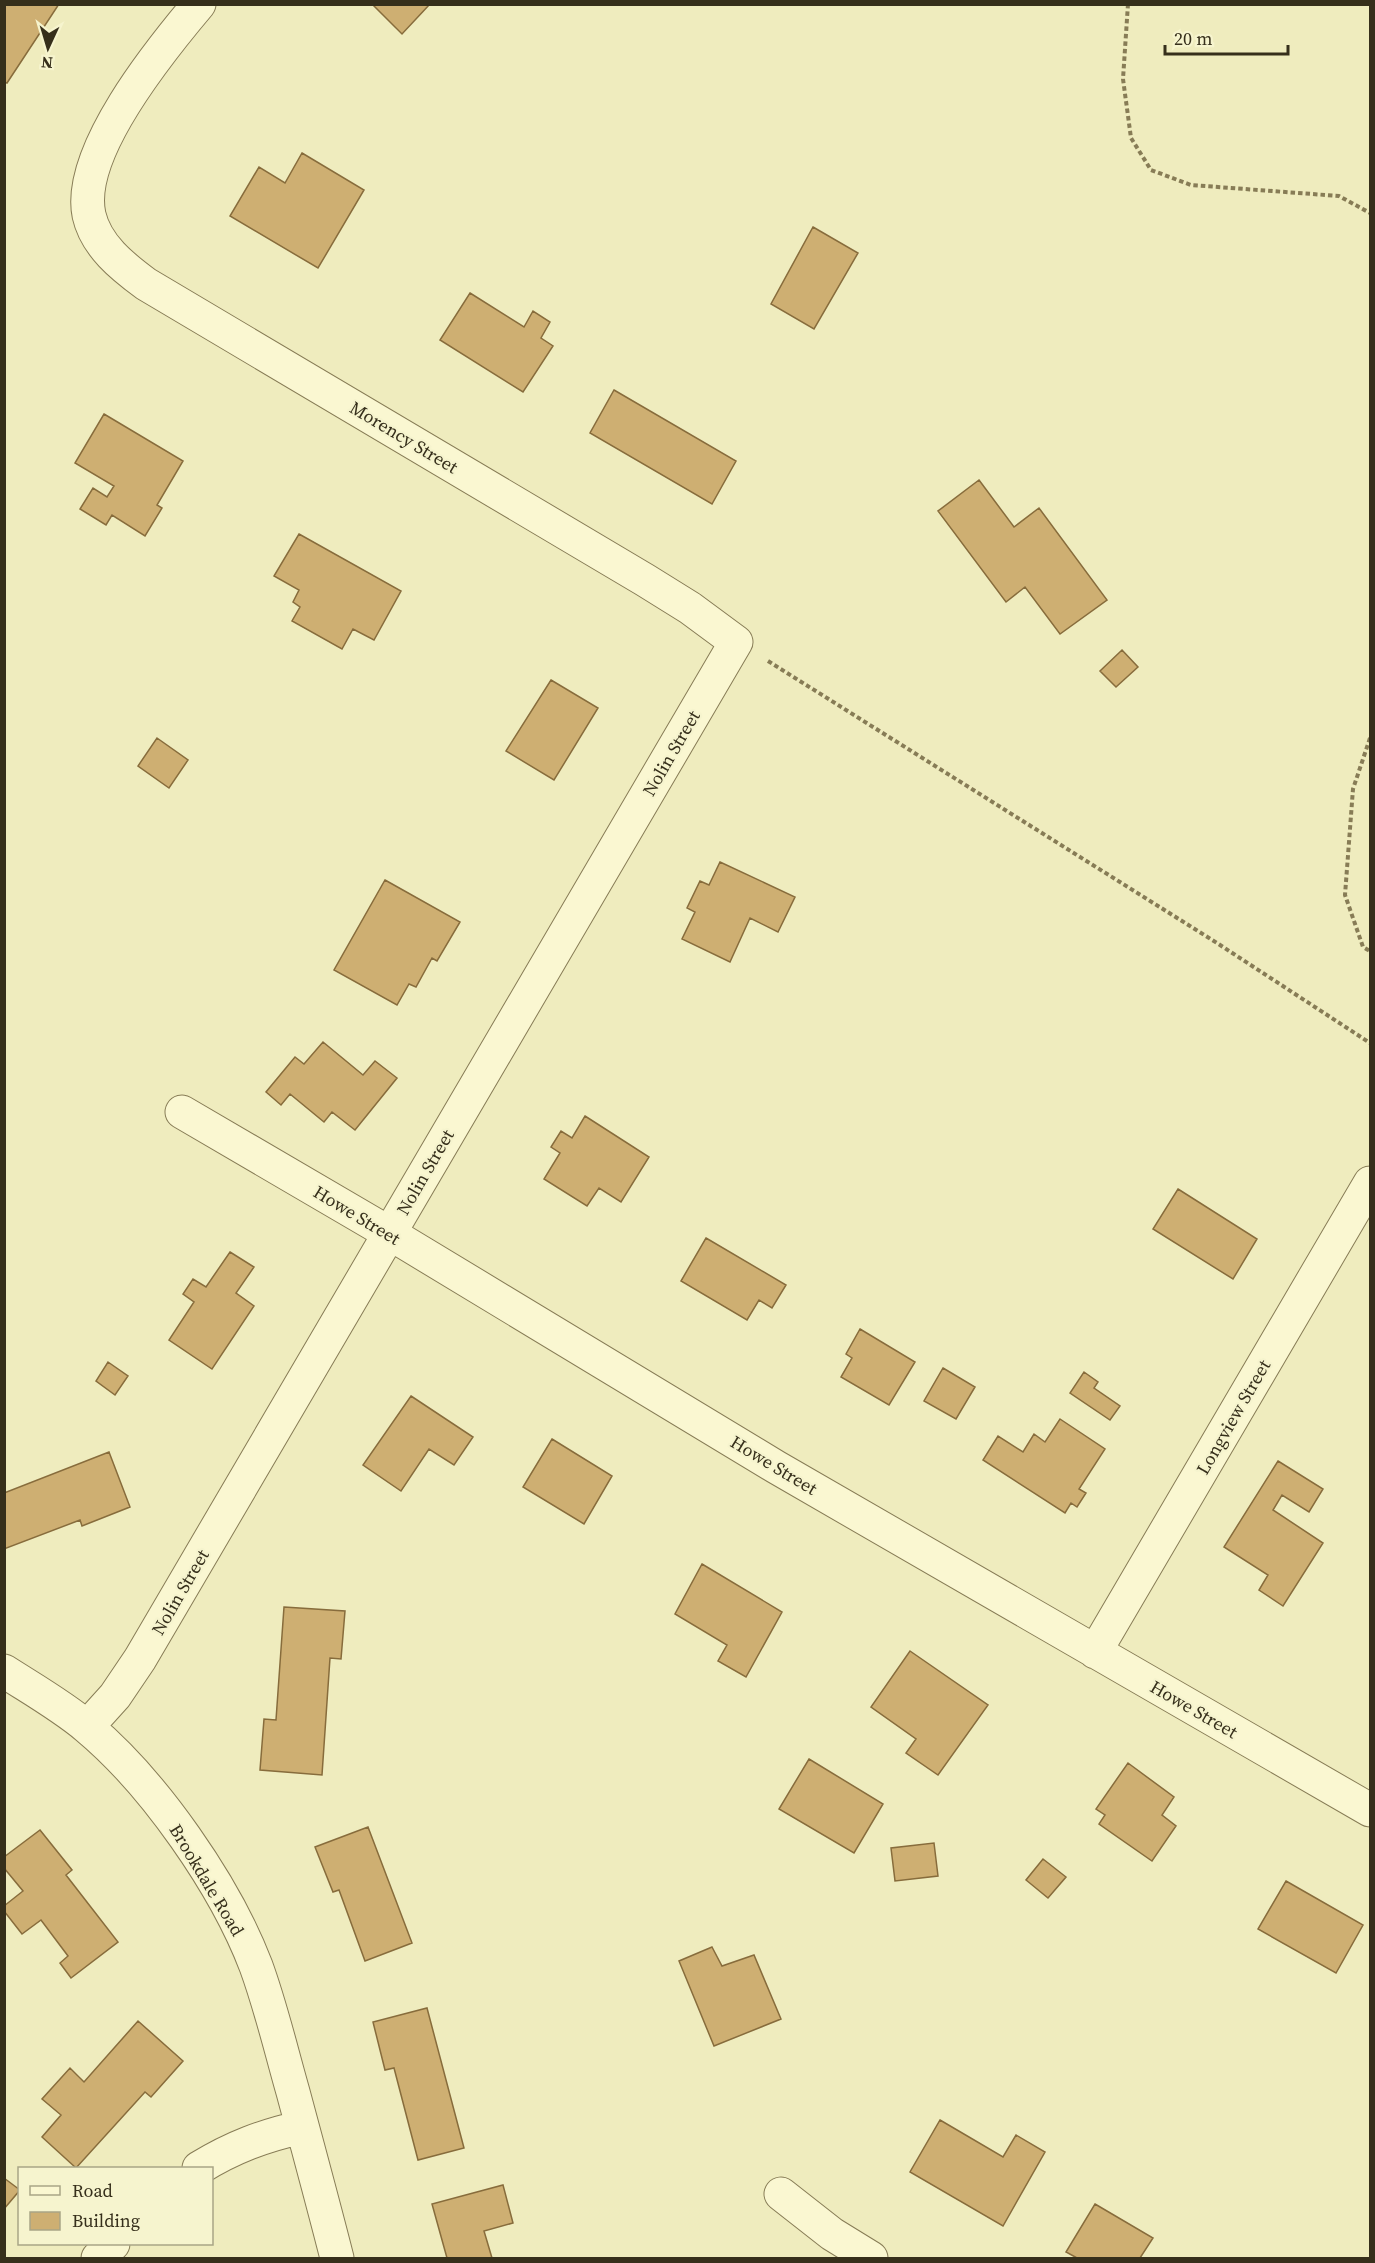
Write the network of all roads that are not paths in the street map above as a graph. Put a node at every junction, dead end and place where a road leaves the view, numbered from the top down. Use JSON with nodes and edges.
{"nodes":[{"id":1,"x":200,"y":4,"type":"edge"},
{"id":2,"x":736,"y":642,"type":"joint"},
{"id":3,"x":182,"y":1112,"type":"dead end"},
{"id":4,"x":1371,"y":1183,"type":"edge"},
{"id":5,"x":389,"y":1233,"type":"junction"},
{"id":6,"x":1095,"y":1652,"type":"junction"},
{"id":7,"x":4,"y":1671,"type":"edge"},
{"id":8,"x":87,"y":1727,"type":"junction"},
{"id":9,"x":1371,"y":1810,"type":"edge"},
{"id":10,"x":302,"y":2127,"type":"junction"},
{"id":11,"x":202,"y":2167,"type":"edge"},
{"id":12,"x":781,"y":2194,"type":"dead end"},
{"id":13,"x":112,"y":2245,"type":"edge"},
{"id":14,"x":98,"y":2259,"type":"edge"},
{"id":15,"x":338,"y":2259,"type":"edge"},
{"id":16,"x":871,"y":2259,"type":"edge"}],
"edges":[{"from":1,"to":2,"type":"street","name":"Morency Street"},
{"from":2,"to":5,"type":"street","name":"Nolin Street"},
{"from":3,"to":5,"type":"street","name":"Howe Street"},
{"from":4,"to":6,"type":"street","name":"Longview Street"},
{"from":5,"to":6,"type":"street","name":"Howe Street"},
{"from":5,"to":8,"type":"street","name":"Nolin Street"},
{"from":6,"to":9,"type":"street","name":"Howe Street"},
{"from":7,"to":8,"type":"street","name":"Brookdale Road"},
{"from":8,"to":10,"type":"street","name":"Brookdale Road"},
{"from":10,"to":11,"type":"street"},
{"from":10,"to":15,"type":"street","name":"Brookdale Road"},
{"from":12,"to":16,"type":"street"},
{"from":13,"to":14,"type":"street"}]}
